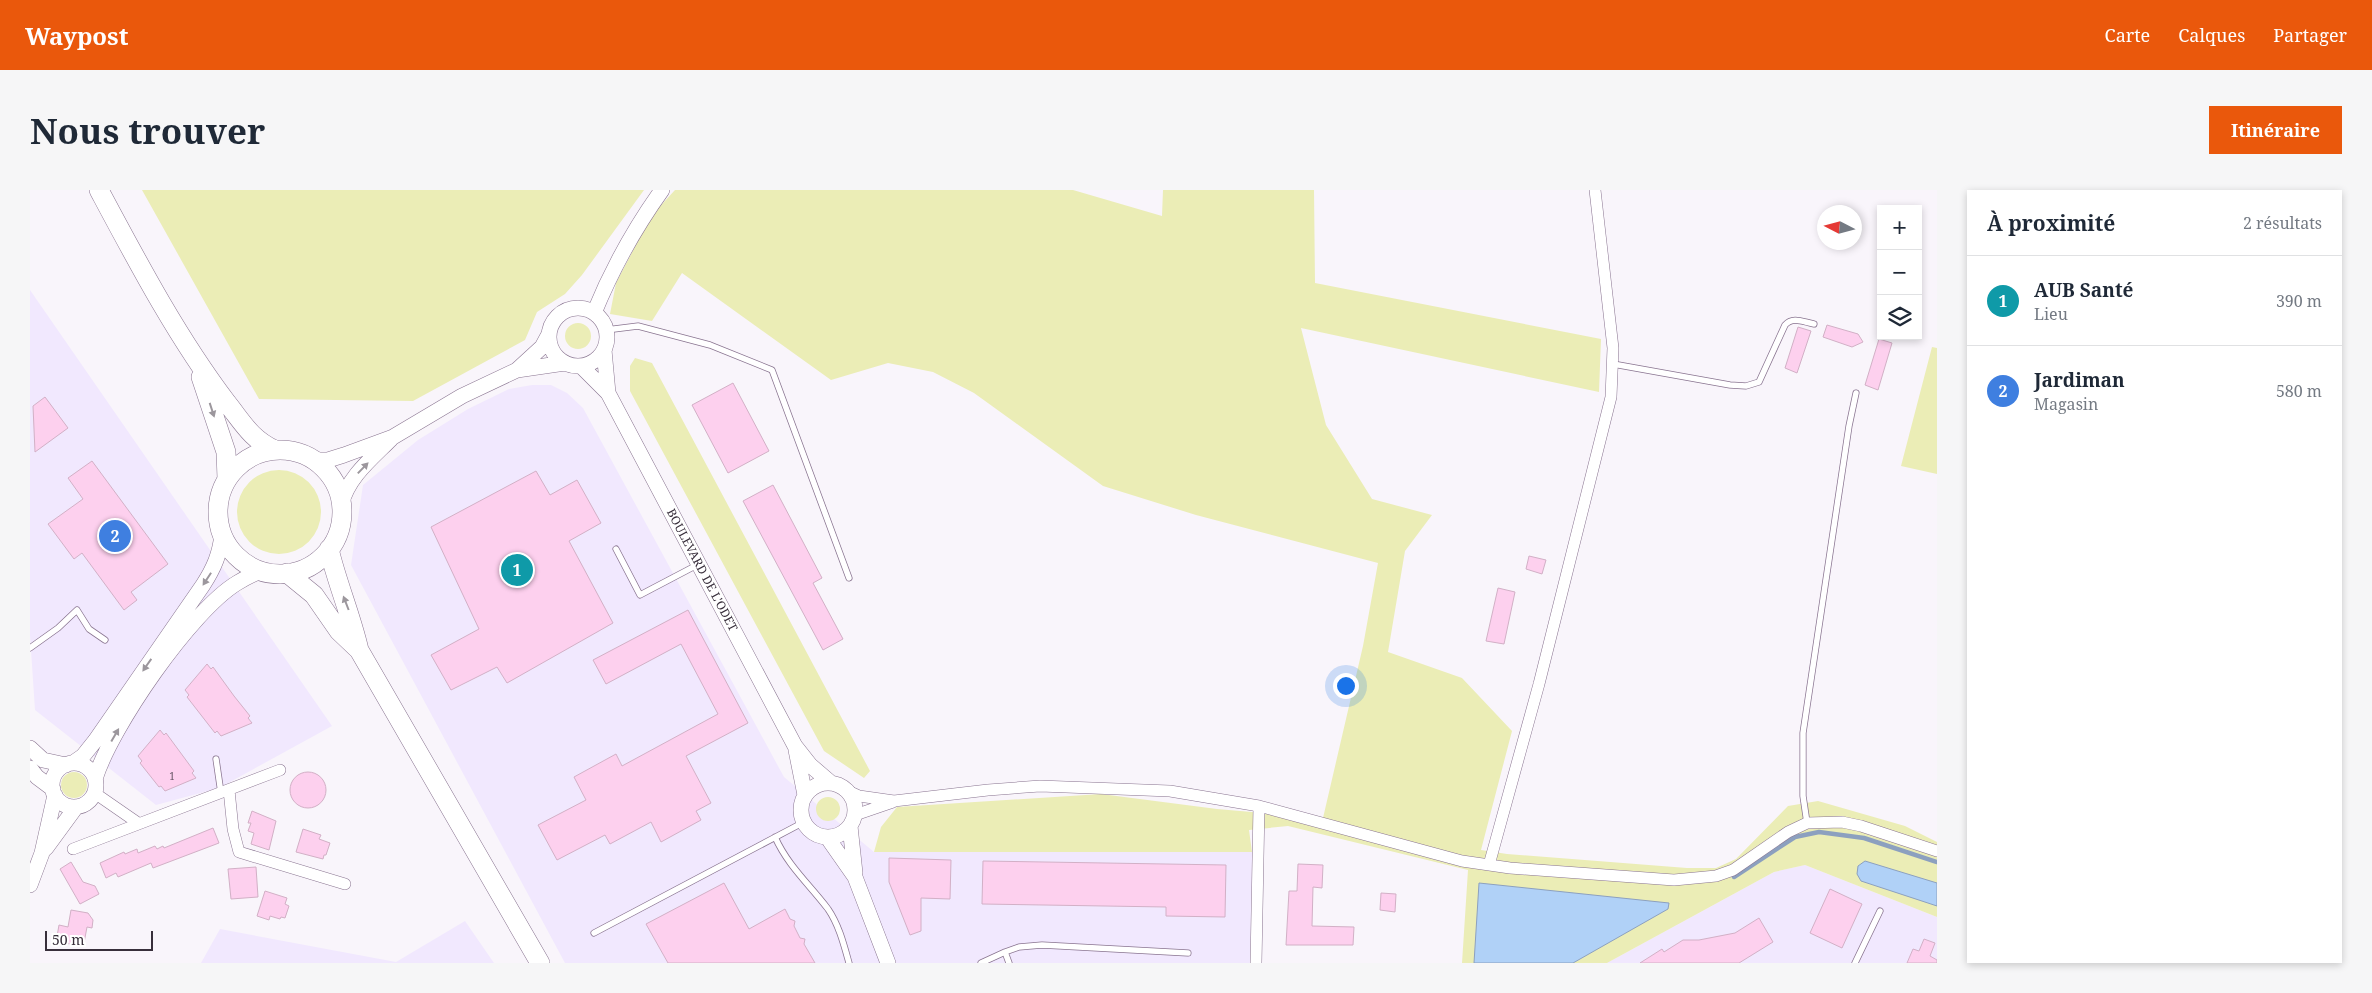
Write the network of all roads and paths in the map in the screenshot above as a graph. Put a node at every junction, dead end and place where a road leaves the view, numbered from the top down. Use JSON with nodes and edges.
{"nodes":[{"id":1,"x":100,"y":190,"type":"edge"},
{"id":2,"x":662,"y":190,"type":"edge"},
{"id":3,"x":1595,"y":190,"type":"edge"},
{"id":4,"x":594,"y":313,"type":"junction"},
{"id":5,"x":1814,"y":324,"type":"dead end"},
{"id":6,"x":606,"y":330,"type":"junction"},
{"id":7,"x":549,"y":334,"type":"junction"},
{"id":8,"x":604,"y":350,"type":"junction"},
{"id":9,"x":565,"y":363,"type":"junction"},
{"id":10,"x":197,"y":364,"type":"junction"},
{"id":11,"x":1613,"y":364,"type":"junction"},
{"id":12,"x":581,"y":366,"type":"junction"},
{"id":13,"x":517,"y":370,"type":"junction"},
{"id":14,"x":608,"y":393,"type":"junction"},
{"id":15,"x":1856,"y":393,"type":"dead end"},
{"id":16,"x":393,"y":437,"type":"junction"},
{"id":17,"x":275,"y":450,"type":"junction"},
{"id":18,"x":313,"y":460,"type":"junction"},
{"id":19,"x":228,"y":479,"type":"junction"},
{"id":20,"x":340,"y":505,"type":"junction"},
{"id":21,"x":222,"y":534,"type":"junction"},
{"id":22,"x":329,"y":548,"type":"junction"},
{"id":23,"x":616,"y":548,"type":"dead end"},
{"id":24,"x":699,"y":564,"type":"junction"},
{"id":25,"x":261,"y":571,"type":"junction"},
{"id":26,"x":287,"y":573,"type":"junction"},
{"id":27,"x":849,"y":578,"type":"dead end"},
{"id":28,"x":105,"y":640,"type":"dead end"},
{"id":29,"x":30,"y":648,"type":"edge"},
{"id":30,"x":358,"y":650,"type":"junction"},
{"id":31,"x":795,"y":746,"type":"junction"},
{"id":32,"x":30,"y":748,"type":"edge"},
{"id":33,"x":216,"y":759,"type":"dead end"},
{"id":34,"x":69,"y":764,"type":"junction"},
{"id":35,"x":30,"y":768,"type":"edge"},
{"id":36,"x":280,"y":770,"type":"dead end"},
{"id":37,"x":95,"y":779,"type":"junction"},
{"id":38,"x":831,"y":783,"type":"junction"},
{"id":39,"x":225,"y":791,"type":"junction"},
{"id":40,"x":848,"y":791,"type":"junction"},
{"id":41,"x":54,"y":792,"type":"junction"},
{"id":42,"x":805,"y":794,"type":"junction"},
{"id":43,"x":94,"y":795,"type":"junction"},
{"id":44,"x":894,"y":801,"type":"junction"},
{"id":45,"x":1259,"y":806,"type":"junction"},
{"id":46,"x":76,"y":807,"type":"junction"},
{"id":47,"x":852,"y":821,"type":"junction"},
{"id":48,"x":804,"y":822,"type":"junction"},
{"id":49,"x":138,"y":823,"type":"junction"},
{"id":50,"x":1807,"y":823,"type":"junction"},
{"id":51,"x":775,"y":837,"type":"junction"},
{"id":52,"x":827,"y":837,"type":"junction"},
{"id":53,"x":73,"y":849,"type":"dead end"},
{"id":54,"x":1937,"y":851,"type":"edge"},
{"id":55,"x":42,"y":853,"type":"junction"},
{"id":56,"x":1489,"y":865,"type":"junction"},
{"id":57,"x":855,"y":877,"type":"junction"},
{"id":58,"x":30,"y":884,"type":"edge"},
{"id":59,"x":345,"y":884,"type":"dead end"},
{"id":60,"x":1880,"y":912,"type":"dead end"},
{"id":61,"x":594,"y":934,"type":"dead end"},
{"id":62,"x":1005,"y":952,"type":"junction"},
{"id":63,"x":1188,"y":953,"type":"dead end"},
{"id":64,"x":540,"y":963,"type":"edge"},
{"id":65,"x":850,"y":963,"type":"edge"},
{"id":66,"x":888,"y":963,"type":"edge"},
{"id":67,"x":981,"y":963,"type":"edge"},
{"id":68,"x":1009,"y":963,"type":"edge"},
{"id":69,"x":1256,"y":963,"type":"edge"},
{"id":70,"x":1855,"y":963,"type":"edge"}],
"edges":[{"from":1,"to":10,"type":"main road"},
{"from":2,"to":4,"type":"street"},
{"from":3,"to":11,"type":"street"},
{"from":4,"to":6,"type":"street"},
{"from":4,"to":7,"type":"street"},
{"from":5,"to":11,"type":"lane"},
{"from":6,"to":8,"type":"street"},
{"from":6,"to":27,"type":"lane"},
{"from":7,"to":9,"type":"street"},
{"from":7,"to":13,"type":"street"},
{"from":8,"to":12,"type":"street"},
{"from":8,"to":14,"type":"street","name":"BOULEVARD DE L'ODET"},
{"from":9,"to":12,"type":"street"},
{"from":9,"to":13,"type":"street"},
{"from":10,"to":17,"type":"main road"},
{"from":10,"to":19,"type":"main road","one_way":true},
{"from":11,"to":56,"type":"street"},
{"from":12,"to":14,"type":"street","name":"BOULEVARD DE L'ODET"},
{"from":13,"to":16,"type":"street"},
{"from":14,"to":24,"type":"street","name":"BOULEVARD DE L'ODET"},
{"from":15,"to":50,"type":"lane"},
{"from":16,"to":18,"type":"street"},
{"from":20,"to":16,"type":"street","one_way":true},
{"from":17,"to":18,"type":"main road"},
{"from":17,"to":19,"type":"main road"},
{"from":18,"to":20,"type":"main road"},
{"from":19,"to":21,"type":"main road"},
{"from":20,"to":22,"type":"main road"},
{"from":21,"to":25,"type":"main road"},
{"from":21,"to":34,"type":"street","one_way":true},
{"from":22,"to":26,"type":"main road"},
{"from":30,"to":22,"type":"main road","one_way":true},
{"from":23,"to":24,"type":"lane"},
{"from":24,"to":31,"type":"street","name":"BOULEVARD DE L'ODET"},
{"from":25,"to":26,"type":"main road"},
{"from":37,"to":25,"type":"street","one_way":true},
{"from":26,"to":30,"type":"main road"},
{"from":28,"to":29,"type":"lane"},
{"from":30,"to":64,"type":"main road"},
{"from":31,"to":38,"type":"street","name":"BOULEVARD DE L'ODET"},
{"from":31,"to":42,"type":"street","name":"BOULEVARD DE L'ODET"},
{"from":32,"to":34,"type":"street"},
{"from":33,"to":39,"type":"lane"},
{"from":34,"to":37,"type":"street"},
{"from":34,"to":41,"type":"street"},
{"from":35,"to":41,"type":"street"},
{"from":36,"to":39,"type":"street"},
{"from":37,"to":43,"type":"street"},
{"from":38,"to":40,"type":"street","name":"BOULEVARD DE L'ODET"},
{"from":38,"to":42,"type":"street"},
{"from":39,"to":49,"type":"street"},
{"from":39,"to":59,"type":"street"},
{"from":40,"to":44,"type":"street"},
{"from":40,"to":47,"type":"street"},
{"from":41,"to":46,"type":"street"},
{"from":41,"to":55,"type":"street"},
{"from":42,"to":48,"type":"street","name":"BOULEVARD DE L'ODET"},
{"from":43,"to":46,"type":"street"},
{"from":43,"to":49,"type":"street"},
{"from":44,"to":45,"type":"street"},
{"from":44,"to":47,"type":"street"},
{"from":45,"to":56,"type":"street"},
{"from":45,"to":69,"type":"street"},
{"from":46,"to":55,"type":"street"},
{"from":47,"to":52,"type":"street"},
{"from":47,"to":57,"type":"street"},
{"from":48,"to":51,"type":"lane"},
{"from":48,"to":52,"type":"street"},
{"from":49,"to":53,"type":"street"},
{"from":50,"to":54,"type":"street"},
{"from":50,"to":56,"type":"street"},
{"from":51,"to":61,"type":"lane"},
{"from":51,"to":65,"type":"lane"},
{"from":52,"to":57,"type":"street"},
{"from":55,"to":58,"type":"street"},
{"from":57,"to":66,"type":"street"},
{"from":60,"to":70,"type":"lane"},
{"from":62,"to":63,"type":"lane"},
{"from":62,"to":67,"type":"lane"},
{"from":62,"to":68,"type":"lane"}]}
